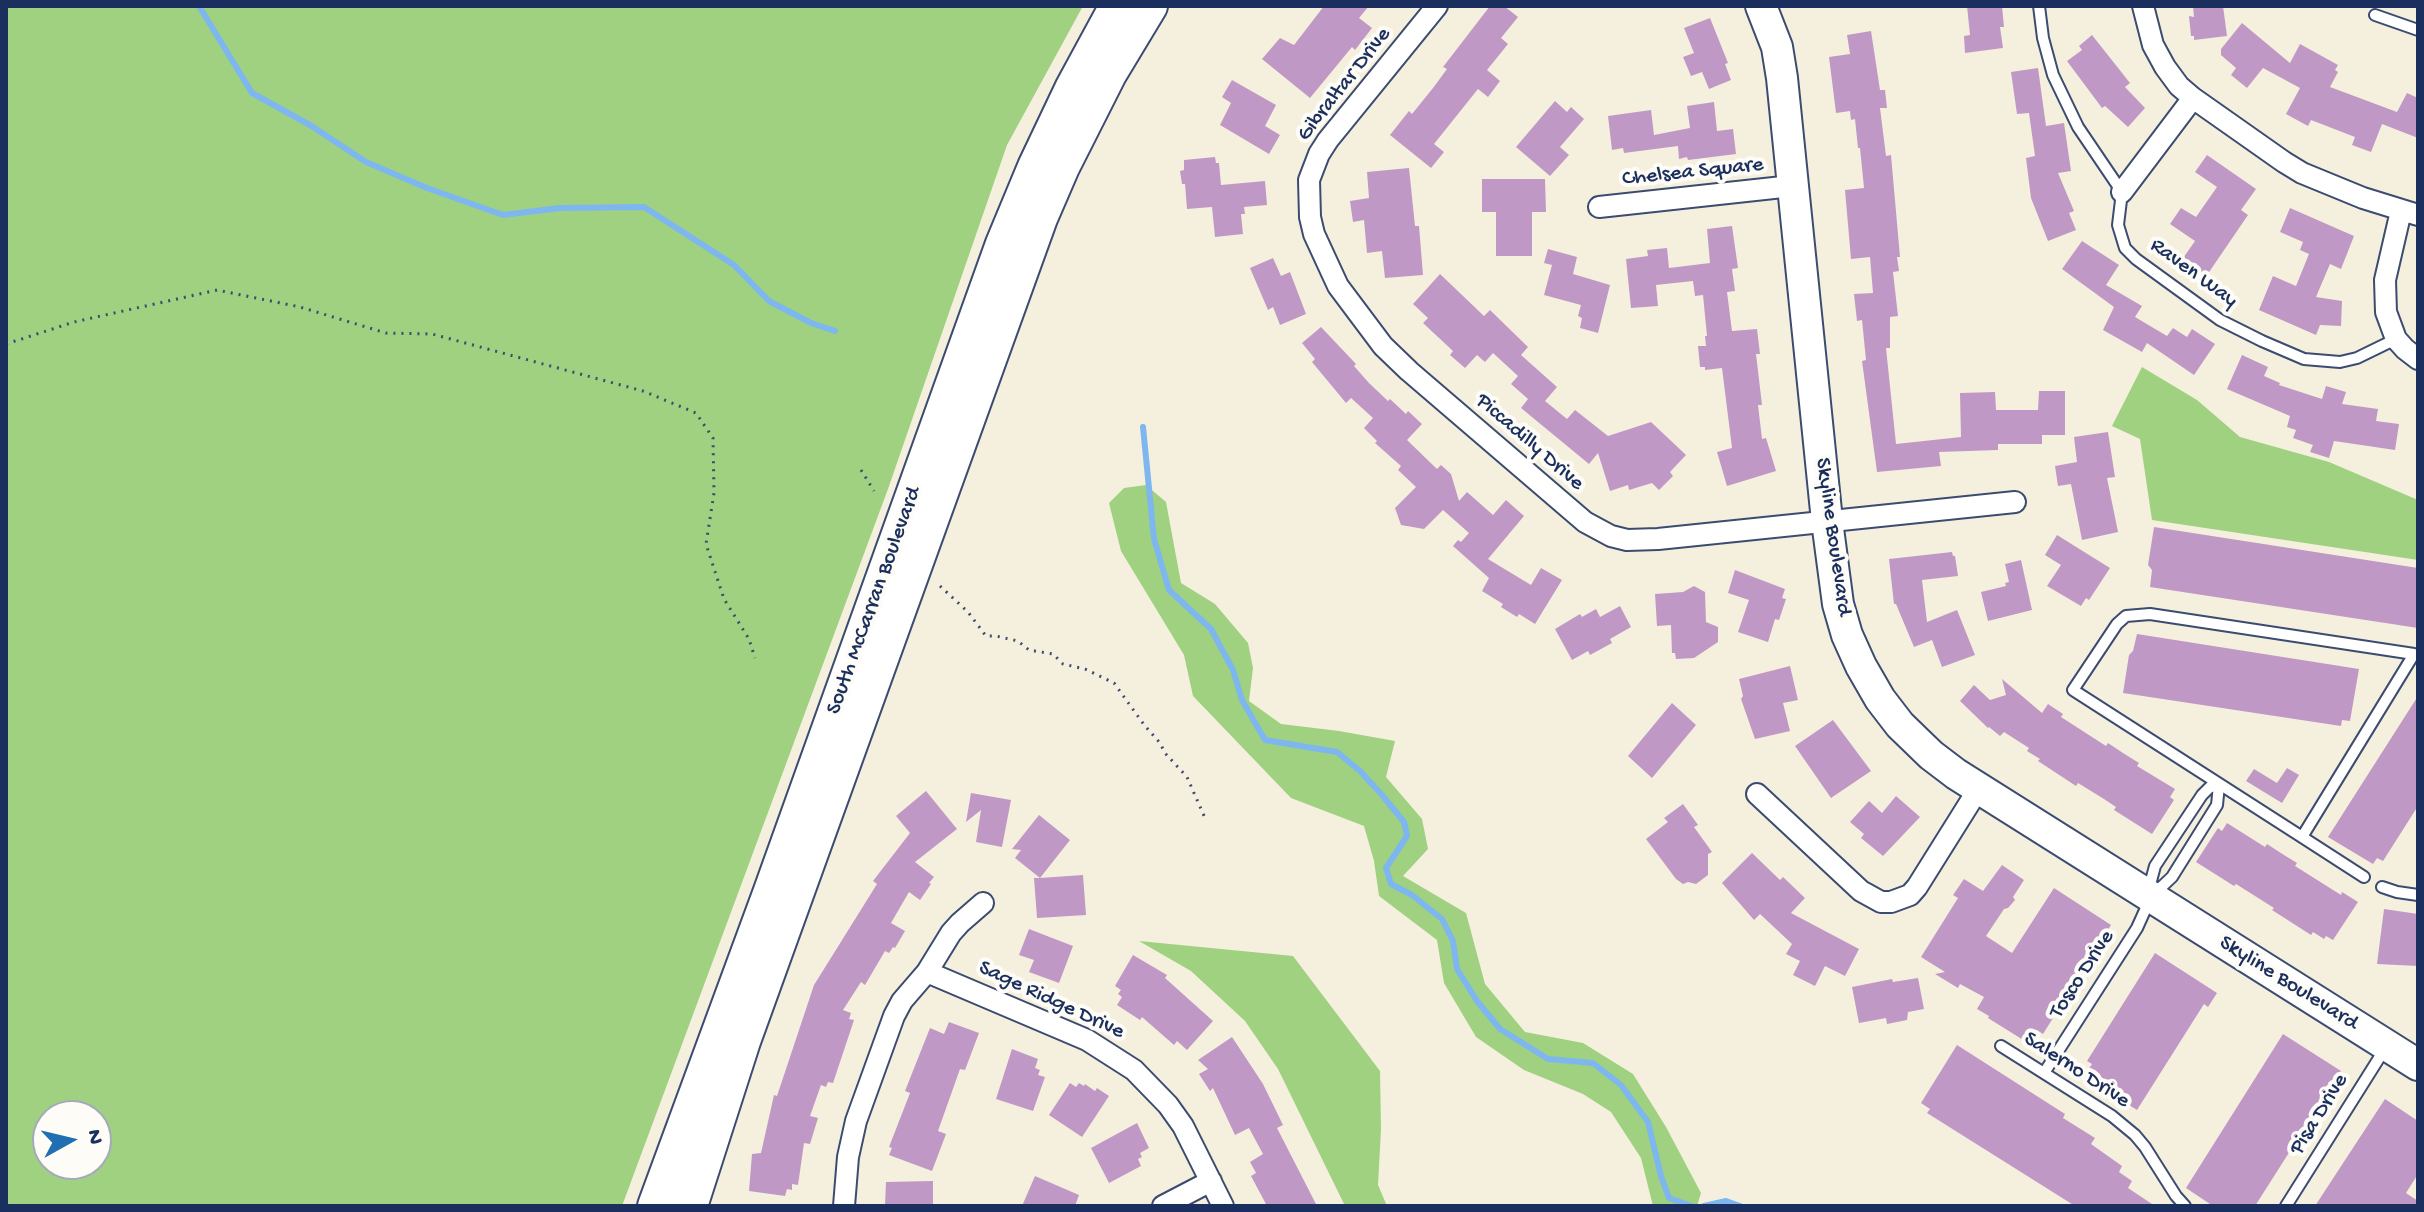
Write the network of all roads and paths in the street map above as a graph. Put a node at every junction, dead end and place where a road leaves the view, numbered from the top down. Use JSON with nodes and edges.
{"nodes":[{"id":1,"x":1117,"y":6,"type":"edge"},
{"id":2,"x":1150,"y":6,"type":"edge"},
{"id":3,"x":1437,"y":6,"type":"edge"},
{"id":4,"x":1761,"y":6,"type":"edge"},
{"id":5,"x":2039,"y":6,"type":"edge"},
{"id":6,"x":2143,"y":6,"type":"edge"},
{"id":7,"x":2375,"y":15,"type":"dead end"},
{"id":8,"x":2418,"y":30,"type":"edge"},
{"id":9,"x":2193,"y":98,"type":"junction"},
{"id":10,"x":1792,"y":186,"type":"junction"},
{"id":11,"x":2122,"y":192,"type":"junction"},
{"id":12,"x":1308,"y":200,"type":"joint"},
{"id":13,"x":1599,"y":207,"type":"dead end"},
{"id":14,"x":2410,"y":213,"type":"edge"},
{"id":15,"x":2396,"y":339,"type":"junction"},
{"id":16,"x":6,"y":344,"type":"edge"},
{"id":17,"x":2418,"y":359,"type":"edge"},
{"id":18,"x":861,"y":470,"type":"dead end"},
{"id":19,"x":874,"y":491,"type":"dead end"},
{"id":20,"x":2015,"y":502,"type":"dead end"},
{"id":21,"x":1827,"y":521,"type":"junction"},
{"id":22,"x":940,"y":586,"type":"dead end"},
{"id":23,"x":755,"y":658,"type":"dead end"},
{"id":24,"x":2219,"y":785,"type":"junction"},
{"id":25,"x":1979,"y":788,"type":"junction"},
{"id":26,"x":1757,"y":794,"type":"dead end"},
{"id":27,"x":1205,"y":818,"type":"dead end"},
{"id":28,"x":2302,"y":837,"type":"junction"},
{"id":29,"x":2364,"y":877,"type":"dead end"},
{"id":30,"x":2382,"y":887,"type":"dead end"},
{"id":31,"x":2418,"y":895,"type":"edge"},
{"id":32,"x":2151,"y":897,"type":"junction"},
{"id":33,"x":983,"y":903,"type":"dead end"},
{"id":34,"x":927,"y":972,"type":"junction"},
{"id":35,"x":2001,"y":1046,"type":"dead end"},
{"id":36,"x":2387,"y":1046,"type":"junction"},
{"id":37,"x":2418,"y":1065,"type":"edge"},
{"id":38,"x":2044,"y":1073,"type":"junction"},
{"id":39,"x":1211,"y":1181,"type":"junction"},
{"id":40,"x":655,"y":1206,"type":"edge"},
{"id":41,"x":690,"y":1206,"type":"edge"},
{"id":42,"x":844,"y":1206,"type":"edge"},
{"id":43,"x":1163,"y":1206,"type":"edge"},
{"id":44,"x":1223,"y":1206,"type":"edge"},
{"id":45,"x":2185,"y":1206,"type":"edge"},
{"id":46,"x":2286,"y":1206,"type":"edge"}],
"edges":[{"from":1,"to":40,"type":"main road","name":"South McCarran Boulevard"},
{"from":2,"to":41,"type":"main road","name":"South McCarran Boulevard"},
{"from":3,"to":12,"type":"street","name":"Gibraltar Drive"},
{"from":4,"to":10,"type":"street","name":"Skyline Boulevard"},
{"from":5,"to":11,"type":"lane"},
{"from":6,"to":9,"type":"street"},
{"from":7,"to":8,"type":"lane"},
{"from":9,"to":11,"type":"street"},
{"from":9,"to":14,"type":"street"},
{"from":10,"to":13,"type":"street","name":"Chelsea Square"},
{"from":10,"to":21,"type":"street","name":"Skyline Boulevard"},
{"from":11,"to":15,"type":"lane","name":"Raven Way"},
{"from":12,"to":21,"type":"street","name":"Piccadilly Drive"},
{"from":14,"to":15,"type":"street"},
{"from":15,"to":17,"type":"street"},
{"from":16,"to":23,"type":"path"},
{"from":18,"to":19,"type":"path"},
{"from":20,"to":21,"type":"street","name":"Piccadilly Drive"},
{"from":21,"to":25,"type":"street","name":"Skyline Boulevard"},
{"from":22,"to":27,"type":"path"},
{"from":24,"to":28,"type":"lane"},
{"from":24,"to":28,"type":"lane"},
{"from":24,"to":32,"type":"lane"},
{"from":24,"to":32,"type":"lane"},
{"from":25,"to":26,"type":"street"},
{"from":25,"to":32,"type":"street","name":"Skyline Boulevard"},
{"from":28,"to":29,"type":"lane"},
{"from":30,"to":31,"type":"lane"},
{"from":32,"to":36,"type":"street","name":"Skyline Boulevard"},
{"from":32,"to":38,"type":"lane","name":"Tosco Drive"},
{"from":33,"to":34,"type":"street"},
{"from":34,"to":39,"type":"street","name":"Sage Ridge Drive"},
{"from":34,"to":42,"type":"street"},
{"from":35,"to":38,"type":"lane","name":"Salerno Drive"},
{"from":36,"to":37,"type":"street","name":"Skyline Boulevard"},
{"from":36,"to":46,"type":"lane","name":"Pisa Drive"},
{"from":38,"to":45,"type":"lane","name":"Salerno Drive"},
{"from":39,"to":43,"type":"street"},
{"from":39,"to":44,"type":"street","name":"Sage Ridge Drive"}]}
